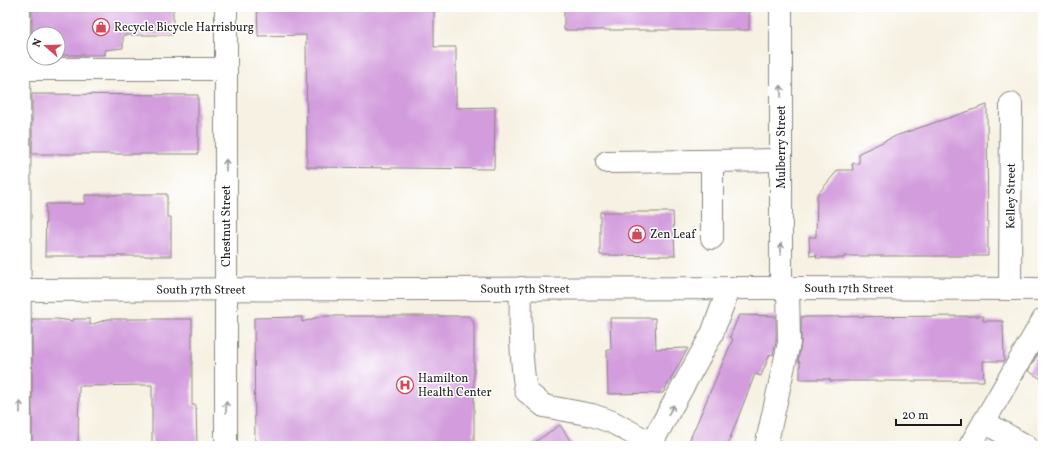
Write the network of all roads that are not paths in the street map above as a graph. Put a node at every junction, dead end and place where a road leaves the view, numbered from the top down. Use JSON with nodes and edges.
{"nodes":[{"id":1,"x":20,"y":7,"type":"edge"},
{"id":2,"x":226,"y":7,"type":"edge"},
{"id":3,"x":781,"y":7,"type":"edge"},
{"id":4,"x":20,"y":69,"type":"junction"},
{"id":5,"x":226,"y":69,"type":"junction"},
{"id":6,"x":1011,"y":104,"type":"dead end"},
{"id":7,"x":781,"y":160,"type":"junction"},
{"id":8,"x":712,"y":161,"type":"junction"},
{"id":9,"x":607,"y":162,"type":"dead end"},
{"id":10,"x":712,"y":238,"type":"dead end"},
{"id":11,"x":521,"y":288,"type":"junction"},
{"id":12,"x":730,"y":288,"type":"junction"},
{"id":13,"x":784,"y":288,"type":"junction"},
{"id":14,"x":226,"y":289,"type":"junction"},
{"id":15,"x":1010,"y":289,"type":"junction"},
{"id":16,"x":1043,"y":289,"type":"edge"},
{"id":17,"x":13,"y":290,"type":"edge"},
{"id":18,"x":1043,"y":320,"type":"edge"},
{"id":19,"x":984,"y":422,"type":"junction"},
{"id":20,"x":651,"y":445,"type":"edge"},
{"id":21,"x":20,"y":446,"type":"edge"},
{"id":22,"x":226,"y":446,"type":"edge"},
{"id":23,"x":766,"y":446,"type":"edge"},
{"id":24,"x":970,"y":446,"type":"edge"},
{"id":25,"x":1026,"y":446,"type":"edge"}],
"edges":[{"from":1,"to":4,"type":"street"},
{"from":2,"to":5,"type":"street","name":"Chestnut Street"},
{"from":7,"to":3,"type":"street","name":"Mulberry Street","one_way":true},
{"from":4,"to":5,"type":"street"},
{"from":4,"to":17,"type":"street"},
{"from":14,"to":5,"type":"street","name":"Chestnut Street","one_way":true},
{"from":6,"to":15,"type":"street","name":"Kelley Street"},
{"from":7,"to":8,"type":"street"},
{"from":13,"to":7,"type":"street","name":"Mulberry Street","one_way":true},
{"from":8,"to":9,"type":"street"},
{"from":8,"to":10,"type":"street"},
{"from":11,"to":12,"type":"street","name":"South 17th Street"},
{"from":11,"to":14,"type":"street","name":"South 17th Street"},
{"from":11,"to":20,"type":"street"},
{"from":12,"to":13,"type":"street","name":"South 17th Street"},
{"from":20,"to":12,"type":"street","one_way":true},
{"from":13,"to":15,"type":"street","name":"South 17th Street"},
{"from":13,"to":23,"type":"street","name":"Mulberry Street"},
{"from":14,"to":17,"type":"street","name":"South 17th Street"},
{"from":22,"to":14,"type":"street","name":"Chestnut Street","one_way":true},
{"from":15,"to":16,"type":"street","name":"South 17th Street"},
{"from":21,"to":17,"type":"street","one_way":true},
{"from":18,"to":19,"type":"street"},
{"from":19,"to":24,"type":"street"},
{"from":19,"to":25,"type":"street"}]}
